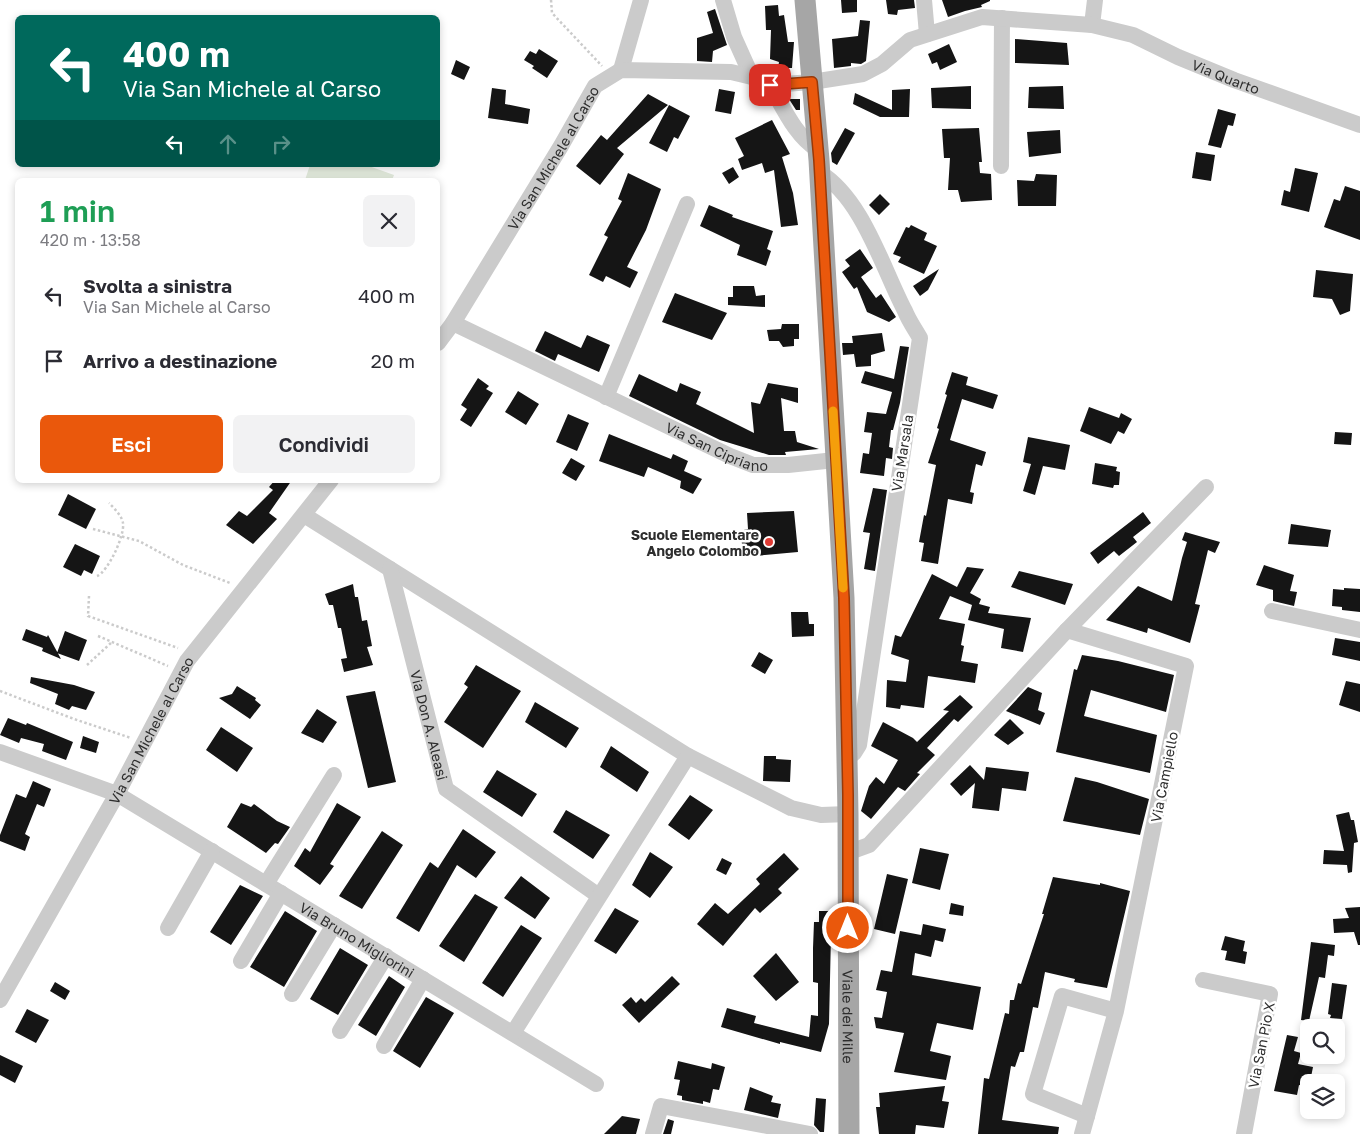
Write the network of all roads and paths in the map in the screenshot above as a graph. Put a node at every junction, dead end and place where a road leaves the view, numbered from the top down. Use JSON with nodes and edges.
{"nodes":[{"id":1,"x":551,"y":0,"type":"edge"},
{"id":2,"x":641,"y":0,"type":"edge"},
{"id":3,"x":723,"y":0,"type":"edge"},
{"id":4,"x":805,"y":0,"type":"edge"},
{"id":5,"x":924,"y":0,"type":"edge"},
{"id":6,"x":1096,"y":0,"type":"edge"},
{"id":7,"x":1002,"y":18,"type":"junction"},
{"id":8,"x":1092,"y":25,"type":"junction"},
{"id":9,"x":927,"y":34,"type":"junction"},
{"id":10,"x":616,"y":73,"type":"junction"},
{"id":11,"x":752,"y":77,"type":"junction"},
{"id":12,"x":812,"y":82,"type":"junction"},
{"id":13,"x":770,"y":85,"type":"junction"},
{"id":14,"x":1360,"y":125,"type":"edge"},
{"id":15,"x":818,"y":150,"type":"junction"},
{"id":16,"x":1001,"y":166,"type":"dead end"},
{"id":17,"x":819,"y":172,"type":"junction"},
{"id":18,"x":687,"y":204,"type":"dead end"},
{"id":19,"x":453,"y":323,"type":"junction"},
{"id":20,"x":440,"y":340,"type":"edge"},
{"id":21,"x":606,"y":397,"type":"junction"},
{"id":22,"x":835,"y":460,"type":"junction"},
{"id":23,"x":329,"y":483,"type":"edge"},
{"id":24,"x":1206,"y":488,"type":"dead end"},
{"id":25,"x":109,"y":503,"type":"dead end"},
{"id":26,"x":304,"y":515,"type":"junction"},
{"id":27,"x":93,"y":529,"type":"dead end"},
{"id":28,"x":121,"y":537,"type":"junction"},
{"id":29,"x":390,"y":568,"type":"junction"},
{"id":30,"x":97,"y":576,"type":"dead end"},
{"id":31,"x":244,"y":589,"type":"junction"},
{"id":32,"x":89,"y":596,"type":"dead end"},
{"id":33,"x":1272,"y":611,"type":"dead end"},
{"id":34,"x":1067,"y":630,"type":"junction"},
{"id":35,"x":1360,"y":630,"type":"edge"},
{"id":36,"x":98,"y":636,"type":"dead end"},
{"id":37,"x":112,"y":642,"type":"junction"},
{"id":38,"x":193,"y":653,"type":"junction"},
{"id":39,"x":87,"y":665,"type":"dead end"},
{"id":40,"x":181,"y":672,"type":"junction"},
{"id":41,"x":0,"y":691,"type":"edge"},
{"id":42,"x":144,"y":742,"type":"junction"},
{"id":43,"x":0,"y":752,"type":"edge"},
{"id":44,"x":688,"y":756,"type":"junction"},
{"id":45,"x":848,"y":759,"type":"junction"},
{"id":46,"x":334,"y":775,"type":"dead end"},
{"id":47,"x":117,"y":794,"type":"junction"},
{"id":48,"x":848,"y":814,"type":"junction"},
{"id":49,"x":212,"y":851,"type":"junction"},
{"id":50,"x":847,"y":853,"type":"junction"},
{"id":51,"x":266,"y":884,"type":"junction"},
{"id":52,"x":281,"y":893,"type":"junction"},
{"id":53,"x":599,"y":896,"type":"junction"},
{"id":54,"x":334,"y":925,"type":"junction"},
{"id":55,"x":168,"y":928,"type":"dead end"},
{"id":56,"x":386,"y":956,"type":"junction"},
{"id":57,"x":241,"y":961,"type":"dead end"},
{"id":58,"x":423,"y":979,"type":"junction"},
{"id":59,"x":1202,"y":980,"type":"dead end"},
{"id":60,"x":292,"y":994,"type":"dead end"},
{"id":61,"x":0,"y":1000,"type":"edge"},
{"id":62,"x":1116,"y":1011,"type":"junction"},
{"id":63,"x":340,"y":1031,"type":"dead end"},
{"id":64,"x":513,"y":1033,"type":"junction"},
{"id":65,"x":384,"y":1046,"type":"dead end"},
{"id":66,"x":596,"y":1084,"type":"dead end"},
{"id":67,"x":1087,"y":1116,"type":"junction"},
{"id":68,"x":653,"y":1134,"type":"edge"},
{"id":69,"x":810,"y":1134,"type":"edge"},
{"id":70,"x":849,"y":1134,"type":"edge"},
{"id":71,"x":1082,"y":1134,"type":"edge"},
{"id":72,"x":1244,"y":1134,"type":"edge"}],
"edges":[{"from":1,"to":10,"type":"path"},
{"from":2,"to":10,"type":"street"},
{"from":3,"to":11,"type":"street"},
{"from":4,"to":12,"type":"main road","name":"Viale dei Mille"},
{"from":5,"to":9,"type":"street"},
{"from":6,"to":8,"type":"street"},
{"from":7,"to":8,"type":"street","name":"Via Quarto"},
{"from":7,"to":9,"type":"street","name":"Via Quarto"},
{"from":7,"to":16,"type":"street"},
{"from":8,"to":14,"type":"street","name":"Via Quarto"},
{"from":9,"to":12,"type":"street","name":"Via Quarto"},
{"from":10,"to":11,"type":"street"},
{"from":10,"to":19,"type":"street","name":"Via San Michele al Carso"},
{"from":11,"to":13,"type":"street"},
{"from":12,"to":13,"type":"street"},
{"from":12,"to":15,"type":"main road","name":"Viale dei Mille"},
{"from":13,"to":15,"type":"street"},
{"from":15,"to":17,"type":"main road","name":"Viale dei Mille"},
{"from":17,"to":22,"type":"main road","name":"Viale dei Mille"},
{"from":17,"to":45,"type":"street","name":"Via Marsala"},
{"from":18,"to":21,"type":"street"},
{"from":19,"to":20,"type":"street","name":"Via San Michele al Carso"},
{"from":19,"to":21,"type":"street","name":"Via San Cipriano"},
{"from":21,"to":22,"type":"street","name":"Via San Cipriano"},
{"from":22,"to":45,"type":"main road","name":"Viale dei Mille"},
{"from":23,"to":26,"type":"street","name":"Via San Michele al Carso"},
{"from":24,"to":34,"type":"street"},
{"from":25,"to":28,"type":"path"},
{"from":26,"to":29,"type":"street"},
{"from":26,"to":31,"type":"street","name":"Via San Michele al Carso"},
{"from":27,"to":28,"type":"path"},
{"from":28,"to":30,"type":"path"},
{"from":28,"to":31,"type":"path"},
{"from":29,"to":44,"type":"street"},
{"from":29,"to":53,"type":"street","name":"Via Don A. Aleasi"},
{"from":31,"to":38,"type":"street","name":"Via San Michele al Carso"},
{"from":32,"to":38,"type":"path"},
{"from":33,"to":35,"type":"street"},
{"from":34,"to":50,"type":"street"},
{"from":34,"to":62,"type":"street","name":"Via Campiello"},
{"from":36,"to":37,"type":"path"},
{"from":37,"to":39,"type":"path"},
{"from":37,"to":40,"type":"path"},
{"from":38,"to":40,"type":"street","name":"Via San Michele al Carso"},
{"from":40,"to":42,"type":"street","name":"Via San Michele al Carso"},
{"from":41,"to":42,"type":"path"},
{"from":42,"to":47,"type":"street","name":"Via San Michele al Carso"},
{"from":43,"to":47,"type":"street","name":"Via Bruno Migliorini"},
{"from":44,"to":48,"type":"street"},
{"from":44,"to":53,"type":"street"},
{"from":45,"to":48,"type":"main road","name":"Viale dei Mille"},
{"from":46,"to":51,"type":"street"},
{"from":47,"to":49,"type":"street","name":"Via Bruno Migliorini"},
{"from":47,"to":61,"type":"street","name":"Via San Michele al Carso"},
{"from":48,"to":50,"type":"main road","name":"Viale dei Mille"},
{"from":49,"to":51,"type":"street","name":"Via Bruno Migliorini"},
{"from":49,"to":55,"type":"street"},
{"from":50,"to":70,"type":"main road","name":"Viale dei Mille"},
{"from":51,"to":52,"type":"street","name":"Via Bruno Migliorini"},
{"from":52,"to":54,"type":"street","name":"Via Bruno Migliorini"},
{"from":52,"to":57,"type":"street"},
{"from":53,"to":64,"type":"street"},
{"from":54,"to":56,"type":"street","name":"Via Bruno Migliorini"},
{"from":54,"to":60,"type":"street"},
{"from":56,"to":58,"type":"street","name":"Via Bruno Migliorini"},
{"from":56,"to":63,"type":"street"},
{"from":58,"to":64,"type":"street","name":"Via Bruno Migliorini"},
{"from":58,"to":65,"type":"street"},
{"from":59,"to":72,"type":"street","name":"Via San Pio X"},
{"from":62,"to":67,"type":"street","name":"Via Campiello"},
{"from":62,"to":67,"type":"street"},
{"from":64,"to":66,"type":"street","name":"Via Bruno Migliorini"},
{"from":67,"to":71,"type":"street","name":"Via Campiello"},
{"from":68,"to":69,"type":"street"}]}
